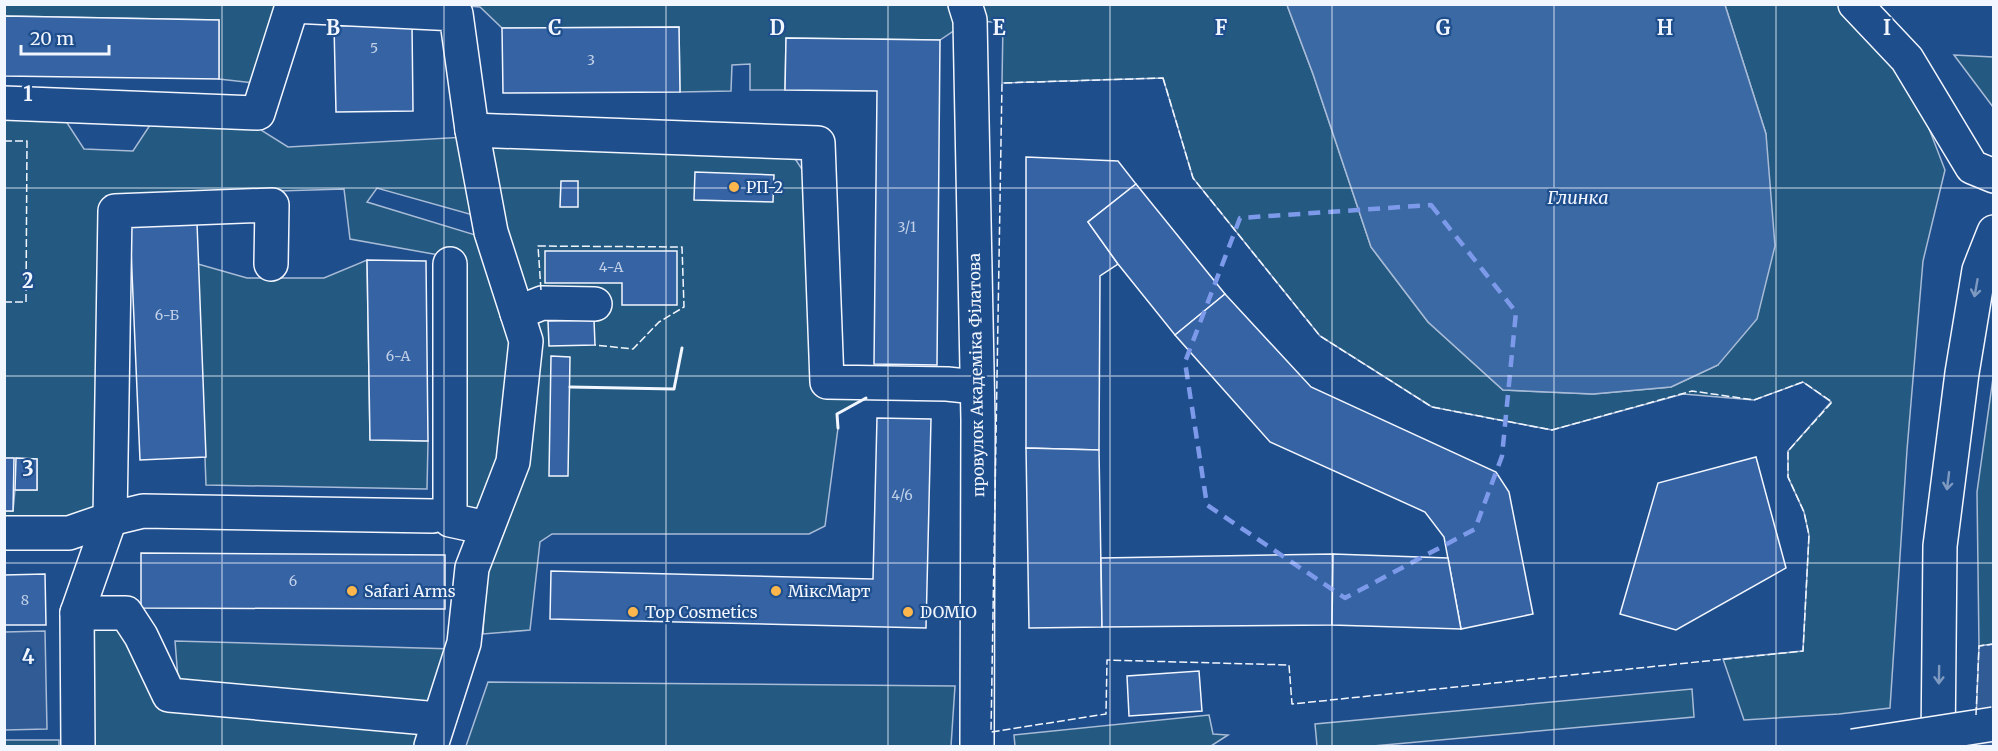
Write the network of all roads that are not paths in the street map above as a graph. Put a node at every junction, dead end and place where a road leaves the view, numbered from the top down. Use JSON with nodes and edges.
{"nodes":[{"id":1,"x":965,"y":4,"type":"edge"},
{"id":2,"x":1855,"y":4,"type":"edge"},
{"id":3,"x":4,"y":103,"type":"edge"},
{"id":4,"x":472,"y":130,"type":"junction"},
{"id":5,"x":1994,"y":176,"type":"edge"},
{"id":6,"x":1994,"y":232,"type":"edge"},
{"id":7,"x":271,"y":264,"type":"dead end"},
{"id":8,"x":450,"y":264,"type":"dead end"},
{"id":9,"x":595,"y":304,"type":"dead end"},
{"id":10,"x":517,"y":313,"type":"junction"},
{"id":11,"x":976,"y":387,"type":"junction"},
{"id":12,"x":434,"y":516,"type":"dead end"},
{"id":13,"x":110,"y":519,"type":"junction"},
{"id":14,"x":487,"y":528,"type":"junction"},
{"id":15,"x":4,"y":532,"type":"edge"},
{"id":16,"x":77,"y":613,"type":"junction"},
{"id":17,"x":1994,"y":724,"type":"edge"},
{"id":18,"x":429,"y":732,"type":"edge"},
{"id":19,"x":78,"y":747,"type":"edge"},
{"id":20,"x":977,"y":747,"type":"edge"},
{"id":21,"x":1853,"y":747,"type":"edge"},
{"id":22,"x":1938,"y":747,"type":"edge"}],
"edges":[{"from":1,"to":11,"type":"main road","name":"провулок Академіка Філатова"},
{"from":2,"to":5,"type":"main road"},
{"from":3,"to":4,"type":"main road"},
{"from":4,"to":10,"type":"main road"},
{"from":4,"to":11,"type":"main road"},
{"from":6,"to":22,"type":"main road","one_way":true},
{"from":7,"to":13,"type":"main road"},
{"from":8,"to":14,"type":"main road"},
{"from":9,"to":10,"type":"main road"},
{"from":10,"to":14,"type":"main road"},
{"from":11,"to":20,"type":"main road","name":"провулок Академіка Філатова"},
{"from":12,"to":13,"type":"main road"},
{"from":13,"to":15,"type":"main road"},
{"from":13,"to":16,"type":"main road"},
{"from":14,"to":18,"type":"main road"},
{"from":16,"to":18,"type":"main road"},
{"from":16,"to":19,"type":"main road"},
{"from":17,"to":21,"type":"main road","bridge":true}]}
